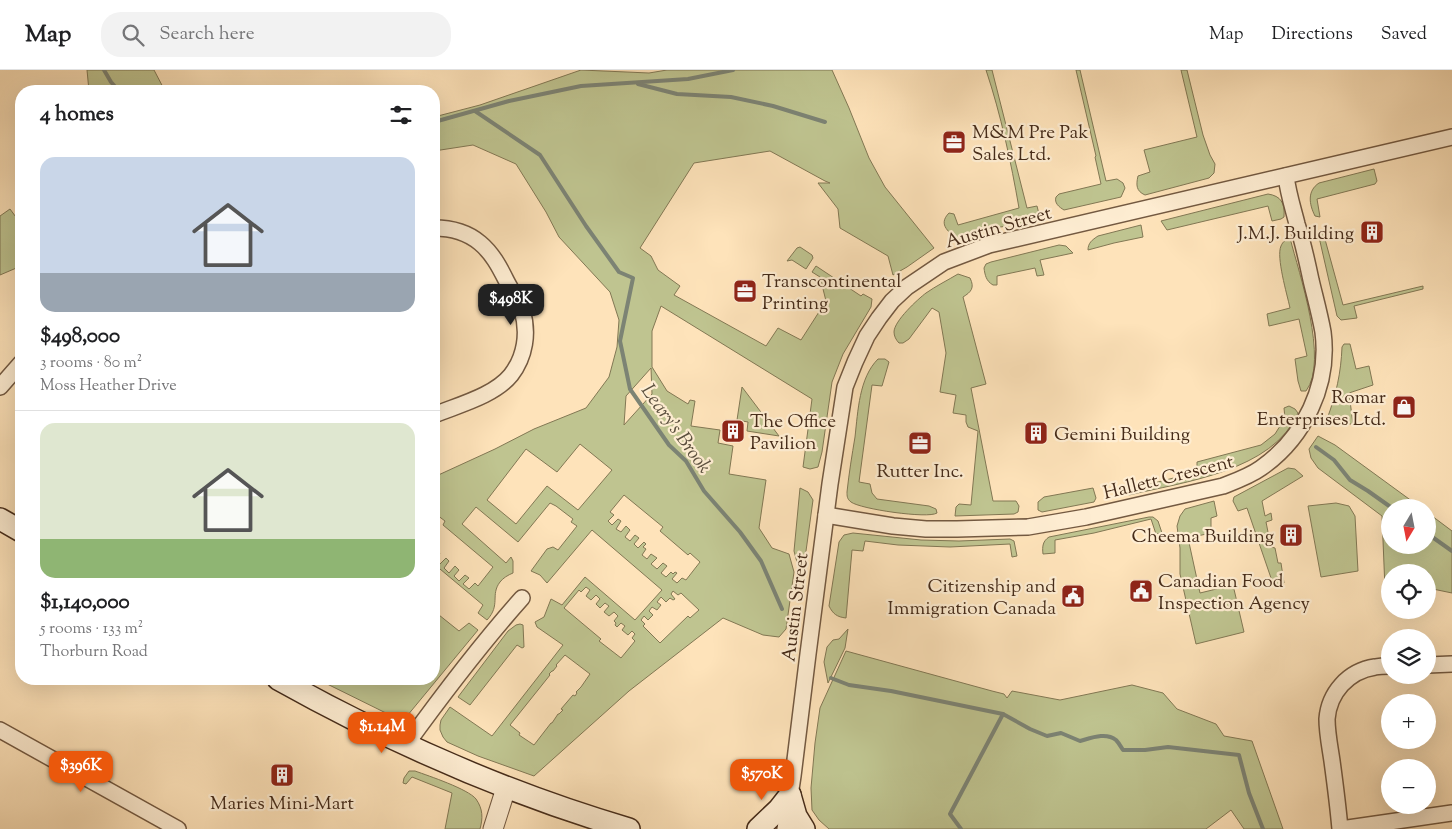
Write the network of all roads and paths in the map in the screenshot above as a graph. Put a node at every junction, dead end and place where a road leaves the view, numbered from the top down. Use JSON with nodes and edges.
{"nodes":[{"id":1,"x":1452,"y":137,"type":"edge"},
{"id":2,"x":1286,"y":176,"type":"junction"},
{"id":3,"x":440,"y":228,"type":"edge"},
{"id":4,"x":15,"y":369,"type":"edge"},
{"id":5,"x":0,"y":386,"type":"edge"},
{"id":6,"x":440,"y":412,"type":"edge"},
{"id":7,"x":826,"y":515,"type":"junction"},
{"id":8,"x":0,"y":519,"type":"edge"},
{"id":9,"x":15,"y":527,"type":"edge"},
{"id":10,"x":522,"y":598,"type":"dead end"},
{"id":11,"x":1452,"y":664,"type":"edge"},
{"id":12,"x":1436,"y":665,"type":"edge"},
{"id":13,"x":1381,"y":667,"type":"edge"},
{"id":14,"x":289,"y":685,"type":"edge"},
{"id":15,"x":0,"y":730,"type":"edge"},
{"id":16,"x":406,"y":745,"type":"junction"},
{"id":17,"x":506,"y":788,"type":"junction"},
{"id":18,"x":790,"y":795,"type":"junction"},
{"id":19,"x":1452,"y":813,"type":"edge"},
{"id":20,"x":178,"y":829,"type":"edge"},
{"id":21,"x":493,"y":829,"type":"edge"},
{"id":22,"x":629,"y":829,"type":"edge"},
{"id":23,"x":758,"y":829,"type":"edge"},
{"id":24,"x":785,"y":829,"type":"edge"},
{"id":25,"x":804,"y":829,"type":"edge"},
{"id":26,"x":1341,"y":829,"type":"edge"}],
"edges":[{"from":1,"to":2,"type":"street","name":"Austin Street"},
{"from":2,"to":7,"type":"street","name":"Austin Street"},
{"from":2,"to":7,"type":"street","name":"Hallett Crescent"},
{"from":3,"to":6,"type":"street"},
{"from":4,"to":5,"type":"street"},
{"from":7,"to":18,"type":"street","name":"Austin Street"},
{"from":8,"to":9,"type":"main road"},
{"from":10,"to":16,"type":"street"},
{"from":11,"to":12,"type":"street"},
{"from":13,"to":26,"type":"street"},
{"from":14,"to":16,"type":"main road"},
{"from":15,"to":20,"type":"street"},
{"from":16,"to":17,"type":"main road"},
{"from":17,"to":21,"type":"street"},
{"from":17,"to":22,"type":"main road"},
{"from":18,"to":23,"type":"main road"},
{"from":18,"to":24,"type":"street","name":"Austin Street"},
{"from":18,"to":25,"type":"main road"},
{"from":19,"to":26,"type":"street"}]}
